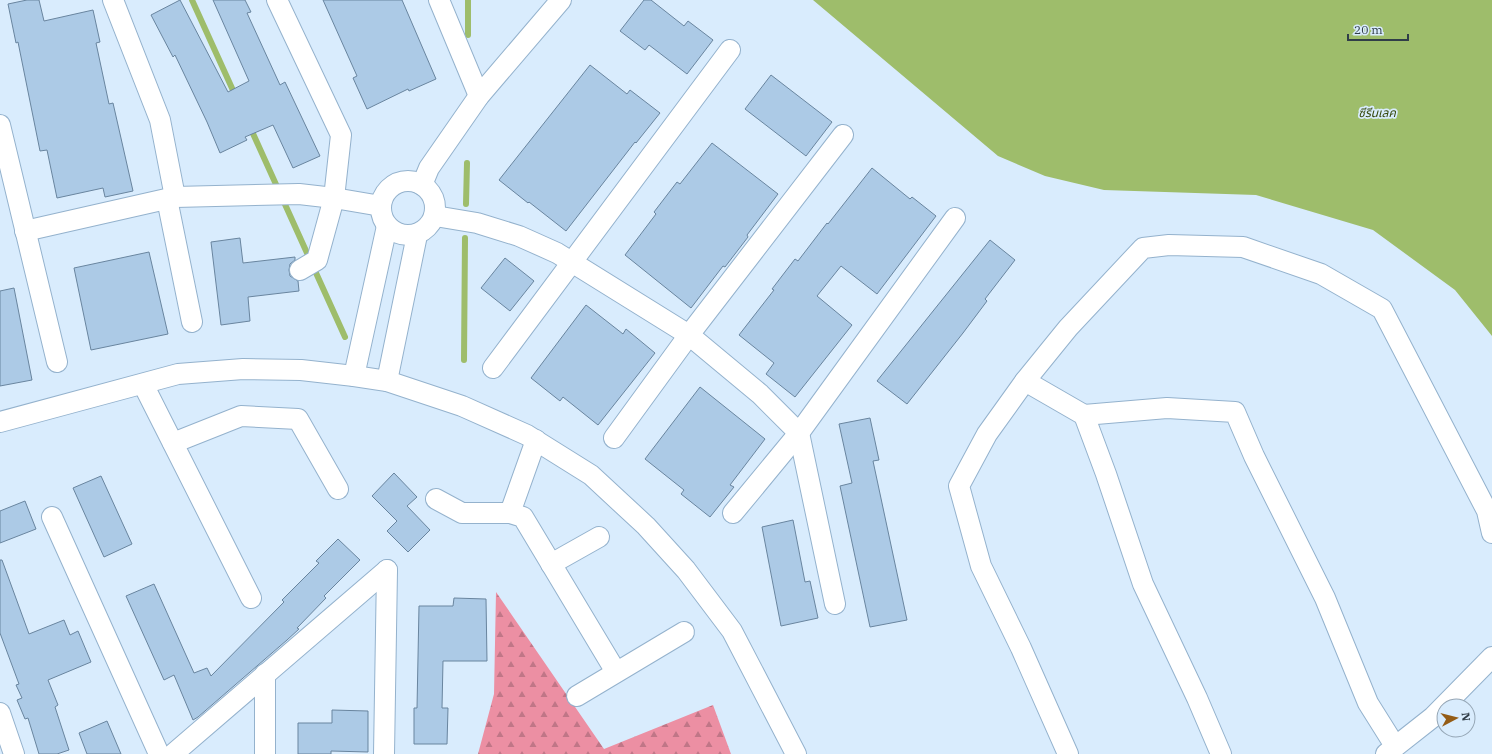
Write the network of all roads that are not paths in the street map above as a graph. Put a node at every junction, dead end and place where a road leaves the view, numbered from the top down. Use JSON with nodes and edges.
{"nodes":[{"id":1,"x":113,"y":0,"type":"edge"},
{"id":2,"x":277,"y":0,"type":"edge"},
{"id":3,"x":439,"y":0,"type":"edge"},
{"id":4,"x":561,"y":0,"type":"edge"},
{"id":5,"x":730,"y":50,"type":"dead end"},
{"id":6,"x":476,"y":99,"type":"junction"},
{"id":7,"x":0,"y":125,"type":"edge"},
{"id":8,"x":843,"y":135,"type":"dead end"},
{"id":9,"x":422,"y":185,"type":"junction"},
{"id":10,"x":171,"y":198,"type":"junction"},
{"id":11,"x":334,"y":198,"type":"junction"},
{"id":12,"x":381,"y":206,"type":"junction"},
{"id":13,"x":435,"y":216,"type":"junction"},
{"id":14,"x":955,"y":218,"type":"dead end"},
{"id":15,"x":387,"y":226,"type":"junction"},
{"id":16,"x":25,"y":231,"type":"junction"},
{"id":17,"x":417,"y":235,"type":"junction"},
{"id":18,"x":571,"y":263,"type":"junction"},
{"id":19,"x":308,"y":266,"type":"dead end"},
{"id":20,"x":192,"y":322,"type":"dead end"},
{"id":21,"x":689,"y":335,"type":"junction"},
{"id":22,"x":57,"y":362,"type":"dead end"},
{"id":23,"x":493,"y":368,"type":"dead end"},
{"id":24,"x":354,"y":376,"type":"junction"},
{"id":25,"x":387,"y":381,"type":"junction"},
{"id":26,"x":1025,"y":381,"type":"junction"},
{"id":27,"x":143,"y":384,"type":"junction"},
{"id":28,"x":1084,"y":415,"type":"junction"},
{"id":29,"x":0,"y":422,"type":"edge"},
{"id":30,"x":798,"y":433,"type":"junction"},
{"id":31,"x":614,"y":438,"type":"dead end"},
{"id":32,"x":536,"y":440,"type":"junction"},
{"id":33,"x":173,"y":444,"type":"junction"},
{"id":34,"x":338,"y":489,"type":"dead end"},
{"id":35,"x":436,"y":499,"type":"dead end"},
{"id":36,"x":510,"y":513,"type":"junction"},
{"id":37,"x":733,"y":513,"type":"dead end"},
{"id":38,"x":52,"y":517,"type":"dead end"},
{"id":39,"x":1492,"y":532,"type":"edge"},
{"id":40,"x":599,"y":537,"type":"dead end"},
{"id":41,"x":551,"y":564,"type":"junction"},
{"id":42,"x":251,"y":598,"type":"dead end"},
{"id":43,"x":835,"y":604,"type":"dead end"},
{"id":44,"x":684,"y":632,"type":"dead end"},
{"id":45,"x":1492,"y":657,"type":"edge"},
{"id":46,"x":616,"y":672,"type":"junction"},
{"id":47,"x":266,"y":674,"type":"junction"},
{"id":48,"x":577,"y":696,"type":"dead end"},
{"id":49,"x":0,"y":713,"type":"edge"},
{"id":50,"x":1390,"y":750,"type":"edge"},
{"id":51,"x":14,"y":754,"type":"edge"},
{"id":52,"x":159,"y":754,"type":"edge"},
{"id":53,"x":173,"y":754,"type":"edge"},
{"id":54,"x":265,"y":754,"type":"edge"},
{"id":55,"x":384,"y":754,"type":"edge"},
{"id":56,"x":796,"y":754,"type":"edge"},
{"id":57,"x":1068,"y":754,"type":"edge"},
{"id":58,"x":1221,"y":754,"type":"edge"}],
"edges":[{"from":1,"to":10,"type":"street"},
{"from":2,"to":11,"type":"street"},
{"from":3,"to":6,"type":"street"},
{"from":4,"to":6,"type":"street"},
{"from":5,"to":18,"type":"street"},
{"from":6,"to":9,"type":"street"},
{"from":7,"to":16,"type":"street"},
{"from":8,"to":21,"type":"street"},
{"from":9,"to":12,"type":"street"},
{"from":9,"to":13,"type":"street"},
{"from":10,"to":11,"type":"street"},
{"from":10,"to":16,"type":"street"},
{"from":10,"to":20,"type":"street"},
{"from":11,"to":12,"type":"street"},
{"from":11,"to":19,"type":"street"},
{"from":12,"to":15,"type":"street"},
{"from":13,"to":17,"type":"street"},
{"from":13,"to":18,"type":"street"},
{"from":14,"to":30,"type":"street"},
{"from":15,"to":17,"type":"street"},
{"from":15,"to":24,"type":"street"},
{"from":16,"to":22,"type":"street"},
{"from":17,"to":25,"type":"street"},
{"from":18,"to":21,"type":"street"},
{"from":18,"to":23,"type":"street"},
{"from":21,"to":30,"type":"street"},
{"from":21,"to":31,"type":"street"},
{"from":24,"to":25,"type":"street"},
{"from":24,"to":27,"type":"street"},
{"from":25,"to":32,"type":"street"},
{"from":26,"to":28,"type":"street"},
{"from":26,"to":39,"type":"street"},
{"from":26,"to":57,"type":"street"},
{"from":27,"to":29,"type":"street"},
{"from":27,"to":33,"type":"street"},
{"from":28,"to":50,"type":"street"},
{"from":28,"to":58,"type":"street"},
{"from":30,"to":37,"type":"street"},
{"from":30,"to":43,"type":"street"},
{"from":32,"to":36,"type":"street"},
{"from":32,"to":56,"type":"street"},
{"from":33,"to":34,"type":"street"},
{"from":33,"to":42,"type":"street"},
{"from":35,"to":36,"type":"street"},
{"from":36,"to":41,"type":"street"},
{"from":38,"to":52,"type":"street"},
{"from":40,"to":41,"type":"street"},
{"from":41,"to":46,"type":"street"},
{"from":44,"to":46,"type":"street"},
{"from":45,"to":50,"type":"street"},
{"from":46,"to":48,"type":"street"},
{"from":47,"to":53,"type":"street"},
{"from":47,"to":54,"type":"street"},
{"from":47,"to":55,"type":"street"},
{"from":49,"to":51,"type":"street"}]}
